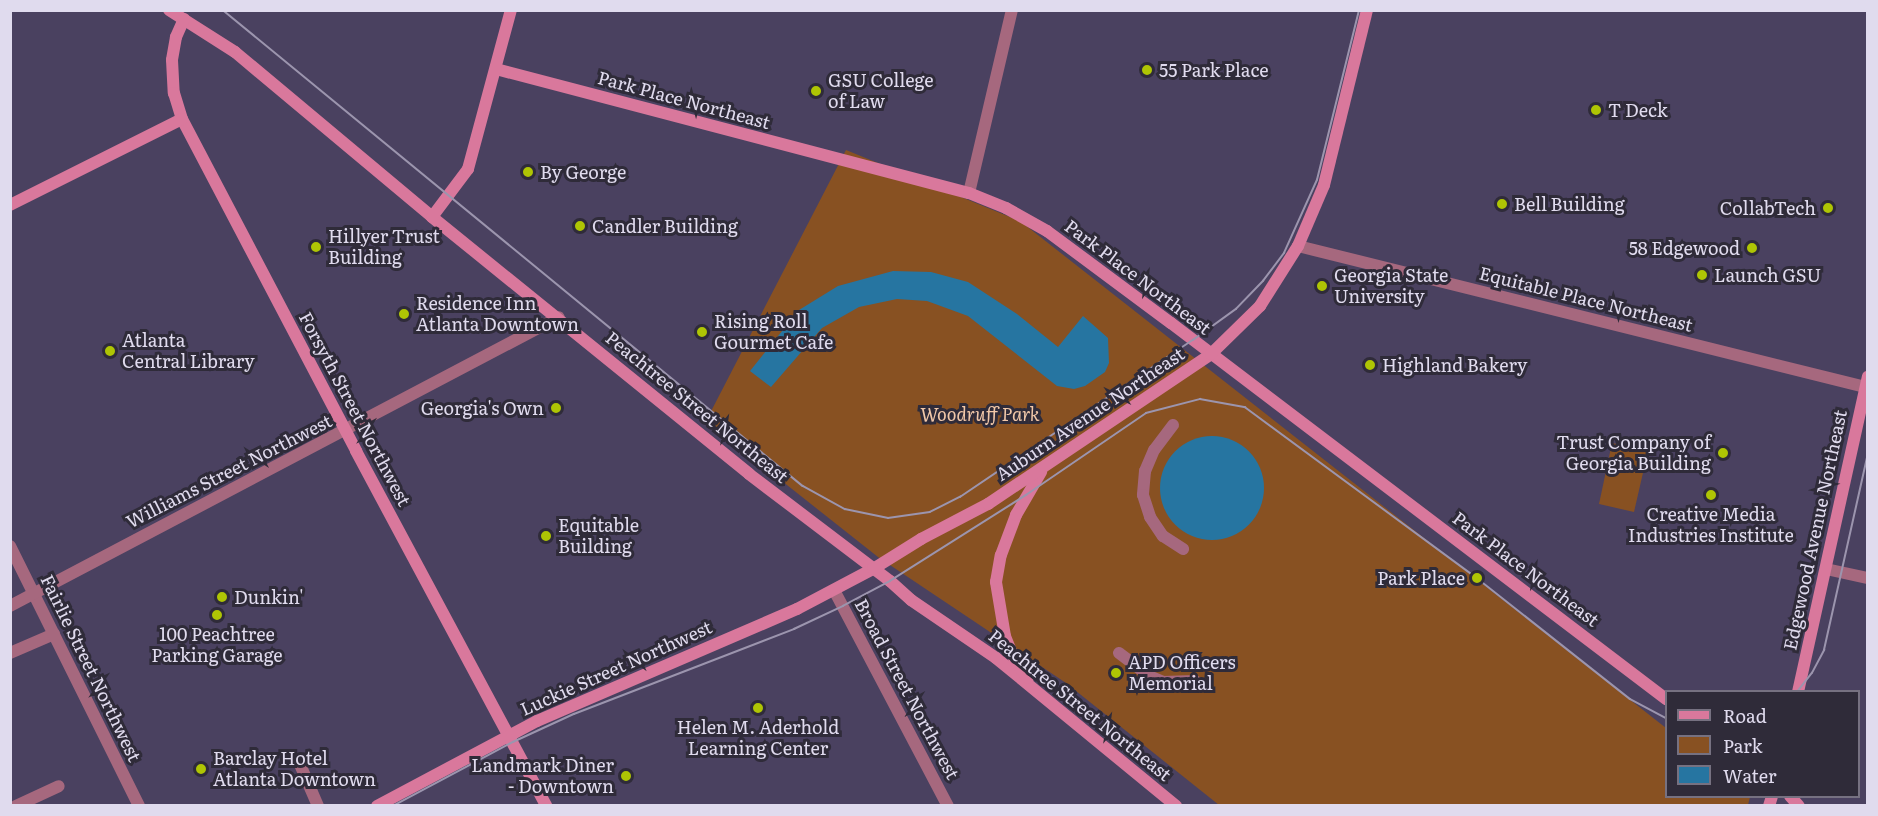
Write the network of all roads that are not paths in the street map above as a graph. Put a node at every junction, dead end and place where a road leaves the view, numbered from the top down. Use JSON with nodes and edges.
{"nodes":[{"id":1,"x":169,"y":10,"type":"edge"},
{"id":2,"x":511,"y":10,"type":"edge"},
{"id":3,"x":1012,"y":10,"type":"edge"},
{"id":4,"x":1367,"y":10,"type":"edge"},
{"id":5,"x":184,"y":19,"type":"junction"},
{"id":6,"x":496,"y":69,"type":"junction"},
{"id":7,"x":182,"y":119,"type":"junction"},
{"id":8,"x":969,"y":193,"type":"junction"},
{"id":9,"x":10,"y":205,"type":"edge"},
{"id":10,"x":432,"y":217,"type":"junction"},
{"id":11,"x":1298,"y":246,"type":"junction"},
{"id":12,"x":559,"y":317,"type":"junction"},
{"id":13,"x":1211,"y":354,"type":"junction"},
{"id":14,"x":1866,"y":382,"type":"edge"},
{"id":15,"x":1173,"y":425,"type":"dead end"},
{"id":16,"x":346,"y":430,"type":"junction"},
{"id":17,"x":1045,"y":466,"type":"junction"},
{"id":18,"x":10,"y":546,"type":"edge"},
{"id":19,"x":1183,"y":549,"type":"dead end"},
{"id":20,"x":873,"y":569,"type":"junction"},
{"id":21,"x":1826,"y":569,"type":"junction"},
{"id":22,"x":1868,"y":578,"type":"edge"},
{"id":23,"x":834,"y":590,"type":"junction"},
{"id":24,"x":34,"y":592,"type":"junction"},
{"id":25,"x":10,"y":606,"type":"edge"},
{"id":26,"x":54,"y":634,"type":"junction"},
{"id":27,"x":10,"y":653,"type":"edge"},
{"id":28,"x":1119,"y":653,"type":"dead end"},
{"id":29,"x":1196,"y":681,"type":"dead end"},
{"id":30,"x":1798,"y":690,"type":"edge"},
{"id":31,"x":1040,"y":694,"type":"junction"},
{"id":32,"x":1665,"y":698,"type":"edge"},
{"id":33,"x":510,"y":735,"type":"junction"},
{"id":34,"x":299,"y":762,"type":"dead end"},
{"id":35,"x":60,"y":786,"type":"dead end"},
{"id":36,"x":16,"y":806,"type":"edge"},
{"id":37,"x":139,"y":806,"type":"edge"},
{"id":38,"x":318,"y":806,"type":"edge"},
{"id":39,"x":377,"y":806,"type":"edge"},
{"id":40,"x":546,"y":806,"type":"edge"},
{"id":41,"x":948,"y":806,"type":"edge"},
{"id":42,"x":1176,"y":806,"type":"edge"}],
"edges":[{"from":1,"to":5,"type":"street","name":"Peachtree Street Northeast"},
{"from":2,"to":6,"type":"street"},
{"from":3,"to":8,"type":"street"},
{"from":4,"to":11,"type":"street","name":"Auburn Avenue Northeast"},
{"from":5,"to":7,"type":"street","name":"Forsyth Street Northwest"},
{"from":5,"to":10,"type":"street","name":"Peachtree Street Northeast"},
{"from":6,"to":8,"type":"street","name":"Park Place Northeast"},
{"from":6,"to":10,"type":"street"},
{"from":7,"to":9,"type":"street"},
{"from":7,"to":16,"type":"street","name":"Forsyth Street Northwest"},
{"from":8,"to":13,"type":"street","name":"Park Place Northeast"},
{"from":10,"to":12,"type":"street","name":"Peachtree Street Northeast"},
{"from":11,"to":13,"type":"street","name":"Auburn Avenue Northeast"},
{"from":11,"to":14,"type":"street","name":"Equitable Place Northeast"},
{"from":12,"to":16,"type":"street","name":"Williams Street Northwest"},
{"from":12,"to":20,"type":"street","name":"Peachtree Street Northeast"},
{"from":13,"to":17,"type":"street","name":"Auburn Avenue Northeast"},
{"from":13,"to":32,"type":"street","name":"Park Place Northeast"},
{"from":14,"to":21,"type":"street","name":"Edgewood Avenue Northeast"},
{"from":15,"to":19,"type":"street"},
{"from":16,"to":24,"type":"street","name":"Williams Street Northwest"},
{"from":16,"to":33,"type":"street","name":"Forsyth Street Northwest"},
{"from":17,"to":20,"type":"street","name":"Auburn Avenue Northeast"},
{"from":17,"to":31,"type":"street"},
{"from":18,"to":24,"type":"street","name":"Fairlie Street Northwest"},
{"from":20,"to":23,"type":"street","name":"Luckie Street Northwest"},
{"from":20,"to":31,"type":"street","name":"Peachtree Street Northeast"},
{"from":21,"to":22,"type":"street"},
{"from":21,"to":30,"type":"street","name":"Edgewood Avenue Northeast"},
{"from":23,"to":33,"type":"street","name":"Luckie Street Northwest"},
{"from":23,"to":41,"type":"street","name":"Broad Street Northwest"},
{"from":24,"to":25,"type":"street","name":"Williams Street Northwest"},
{"from":24,"to":26,"type":"street","name":"Fairlie Street Northwest"},
{"from":26,"to":27,"type":"street"},
{"from":26,"to":37,"type":"street","name":"Fairlie Street Northwest"},
{"from":28,"to":29,"type":"street"},
{"from":31,"to":42,"type":"street","name":"Peachtree Street Northeast"},
{"from":33,"to":39,"type":"street","name":"Luckie Street Northwest"},
{"from":33,"to":40,"type":"street","name":"Forsyth Street Northwest"},
{"from":34,"to":38,"type":"street"},
{"from":35,"to":36,"type":"street"}]}
